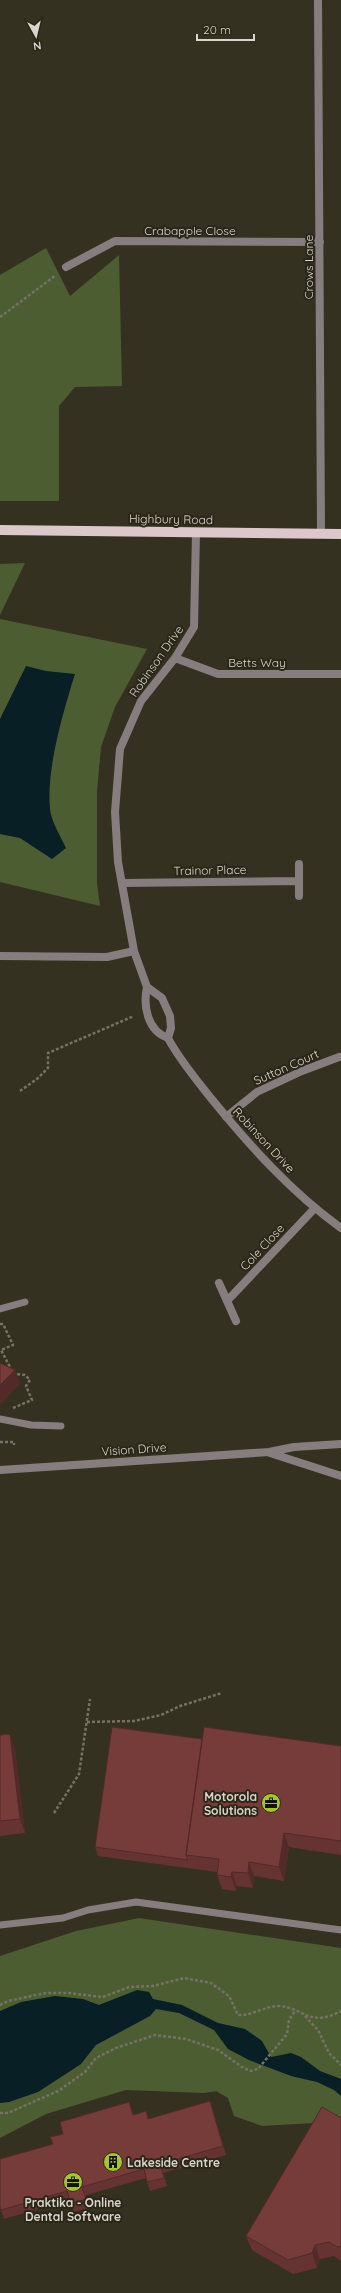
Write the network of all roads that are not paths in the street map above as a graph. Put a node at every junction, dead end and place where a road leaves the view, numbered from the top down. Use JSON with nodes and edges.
{"nodes":[{"id":1,"x":318,"y":0,"type":"edge"},
{"id":2,"x":320,"y":242,"type":"junction"},
{"id":3,"x":66,"y":267,"type":"road end"},
{"id":4,"x":0,"y":530,"type":"edge"},
{"id":5,"x":196,"y":533,"type":"junction"},
{"id":6,"x":321,"y":534,"type":"junction"},
{"id":7,"x":341,"y":534,"type":"edge"},
{"id":8,"x":176,"y":658,"type":"junction"},
{"id":9,"x":341,"y":674,"type":"edge"},
{"id":10,"x":299,"y":864,"type":"dead end"},
{"id":11,"x":298,"y":881,"type":"junction"},
{"id":12,"x":122,"y":883,"type":"junction"},
{"id":13,"x":299,"y":896,"type":"dead end"},
{"id":14,"x":134,"y":951,"type":"junction"},
{"id":15,"x":0,"y":956,"type":"edge"},
{"id":16,"x":147,"y":987,"type":"junction"},
{"id":17,"x":168,"y":1038,"type":"junction"},
{"id":18,"x":339,"y":1057,"type":"dead end"},
{"id":19,"x":226,"y":1117,"type":"junction"},
{"id":20,"x":314,"y":1209,"type":"junction"},
{"id":21,"x":341,"y":1228,"type":"edge"},
{"id":22,"x":219,"y":1283,"type":"dead end"},
{"id":23,"x":227,"y":1301,"type":"junction"},
{"id":24,"x":24,"y":1302,"type":"dead end"},
{"id":25,"x":0,"y":1309,"type":"edge"},
{"id":26,"x":236,"y":1321,"type":"dead end"},
{"id":27,"x":0,"y":1419,"type":"edge"},
{"id":28,"x":61,"y":1426,"type":"dead end"},
{"id":29,"x":341,"y":1444,"type":"edge"},
{"id":30,"x":269,"y":1452,"type":"junction"},
{"id":31,"x":0,"y":1470,"type":"edge"},
{"id":32,"x":341,"y":1476,"type":"edge"},
{"id":33,"x":0,"y":1925,"type":"edge"},
{"id":34,"x":341,"y":1930,"type":"edge"}],
"edges":[{"from":1,"to":2,"type":"street","name":"Crows Lane"},
{"from":2,"to":3,"type":"street","name":"Crabapple Close"},
{"from":2,"to":6,"type":"street","name":"Crows Lane"},
{"from":4,"to":5,"type":"main road","name":"Highbury Road"},
{"from":5,"to":6,"type":"main road","name":"Highbury Road"},
{"from":5,"to":8,"type":"street","name":"Robinson Drive"},
{"from":6,"to":7,"type":"main road","name":"Highbury Road"},
{"from":8,"to":9,"type":"street","name":"Betts Way"},
{"from":8,"to":12,"type":"street","name":"Robinson Drive"},
{"from":10,"to":11,"type":"street"},
{"from":11,"to":12,"type":"street","name":"Trainor Place"},
{"from":11,"to":13,"type":"street"},
{"from":12,"to":14,"type":"street","name":"Robinson Drive"},
{"from":14,"to":15,"type":"street"},
{"from":14,"to":16,"type":"street","name":"Robinson Drive"},
{"from":16,"to":17,"type":"street"},
{"from":16,"to":17,"type":"street","name":"Robinson Drive"},
{"from":17,"to":19,"type":"street","name":"Robinson Drive"},
{"from":18,"to":19,"type":"street","name":"Sutton Court"},
{"from":19,"to":20,"type":"street","name":"Robinson Drive"},
{"from":20,"to":21,"type":"street","name":"Robinson Drive"},
{"from":20,"to":23,"type":"street","name":"Cole Close"},
{"from":22,"to":23,"type":"street"},
{"from":23,"to":26,"type":"street"},
{"from":24,"to":25,"type":"lane"},
{"from":27,"to":28,"type":"lane"},
{"from":29,"to":30,"type":"street","name":"Vision Drive"},
{"from":30,"to":31,"type":"street","name":"Vision Drive"},
{"from":30,"to":32,"type":"street","name":"Vision Drive"},
{"from":33,"to":34,"type":"lane"}]}
